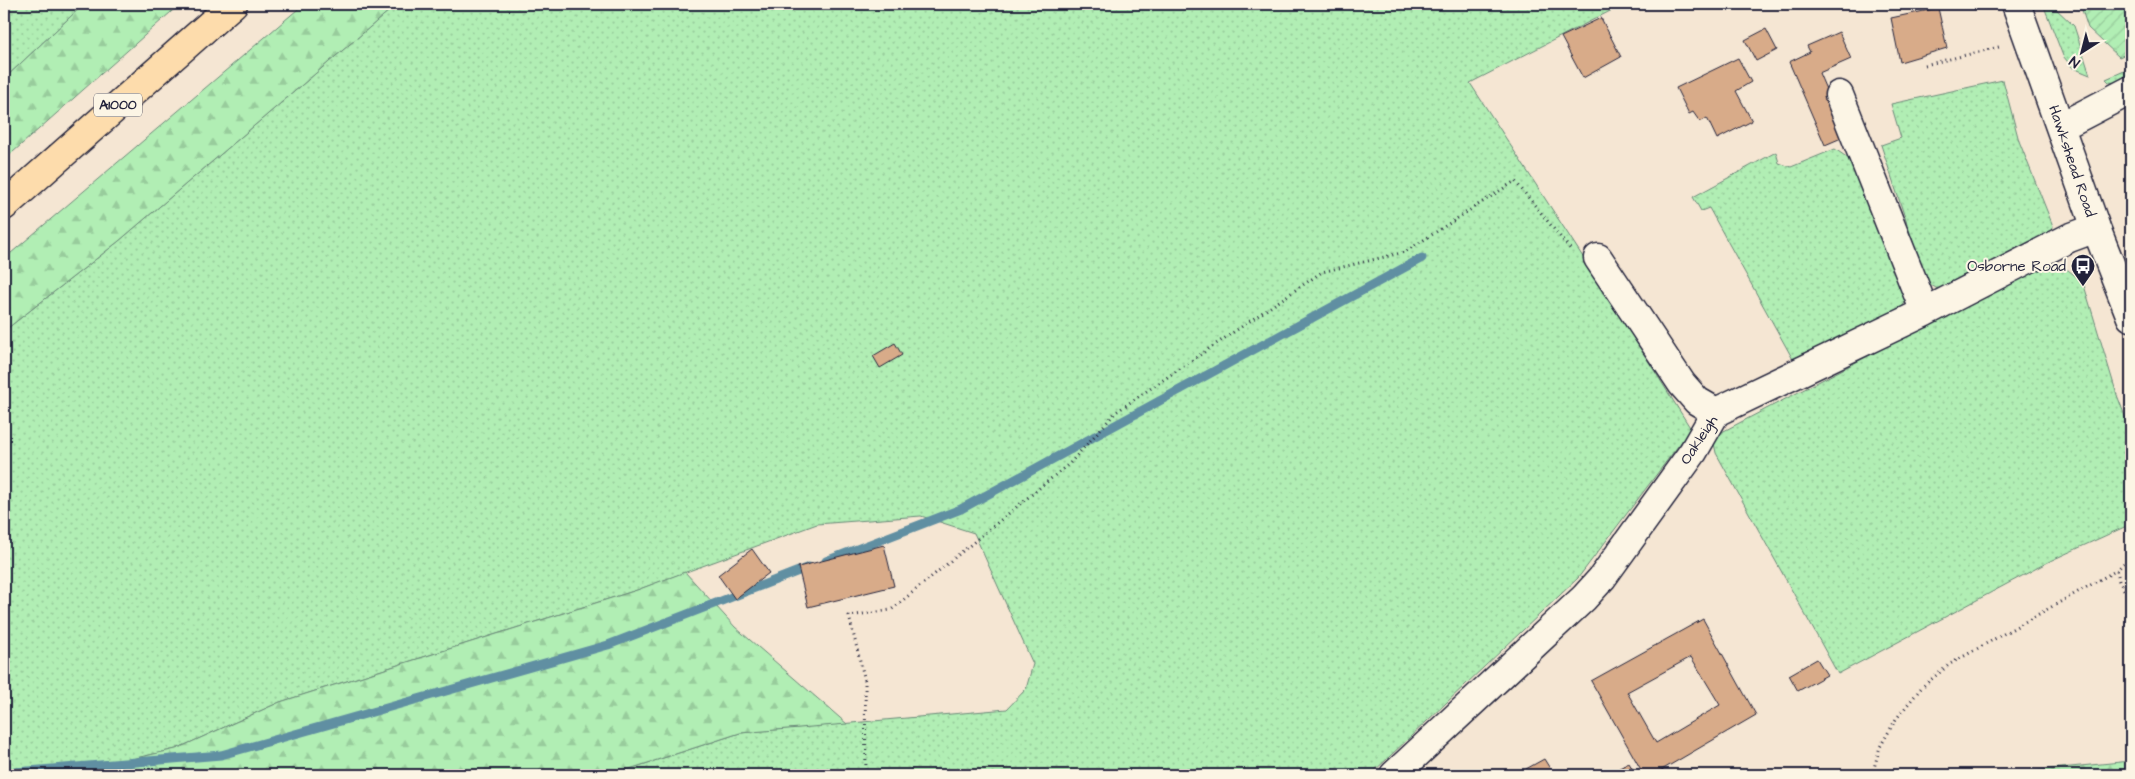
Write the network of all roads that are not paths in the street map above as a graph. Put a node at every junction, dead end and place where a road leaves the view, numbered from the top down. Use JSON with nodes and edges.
{"nodes":[{"id":1,"x":233,"y":4,"type":"edge"},
{"id":2,"x":2016,"y":4,"type":"edge"},
{"id":3,"x":2131,"y":90,"type":"edge"},
{"id":4,"x":1839,"y":95,"type":"dead end"},
{"id":5,"x":2060,"y":127,"type":"junction"},
{"id":6,"x":4,"y":206,"type":"edge"},
{"id":7,"x":2096,"y":228,"type":"junction"},
{"id":8,"x":1602,"y":264,"type":"road end"},
{"id":9,"x":1925,"y":312,"type":"junction"},
{"id":10,"x":2131,"y":318,"type":"edge"},
{"id":11,"x":1716,"y":412,"type":"junction"},
{"id":12,"x":1394,"y":775,"type":"edge"}],
"edges":[{"from":1,"to":6,"type":"main road","number":"A1000"},
{"from":2,"to":5,"type":"street","name":"Hawkshead Road"},
{"from":3,"to":5,"type":"street"},
{"from":4,"to":9,"type":"street"},
{"from":5,"to":7,"type":"street","name":"Hawkshead Road"},
{"from":7,"to":9,"type":"street","name":"Oakleigh"},
{"from":7,"to":10,"type":"street","name":"Hawkshead Road"},
{"from":8,"to":11,"type":"street"},
{"from":9,"to":11,"type":"street","name":"Oakleigh"},
{"from":11,"to":12,"type":"street","name":"Oakleigh"}]}
